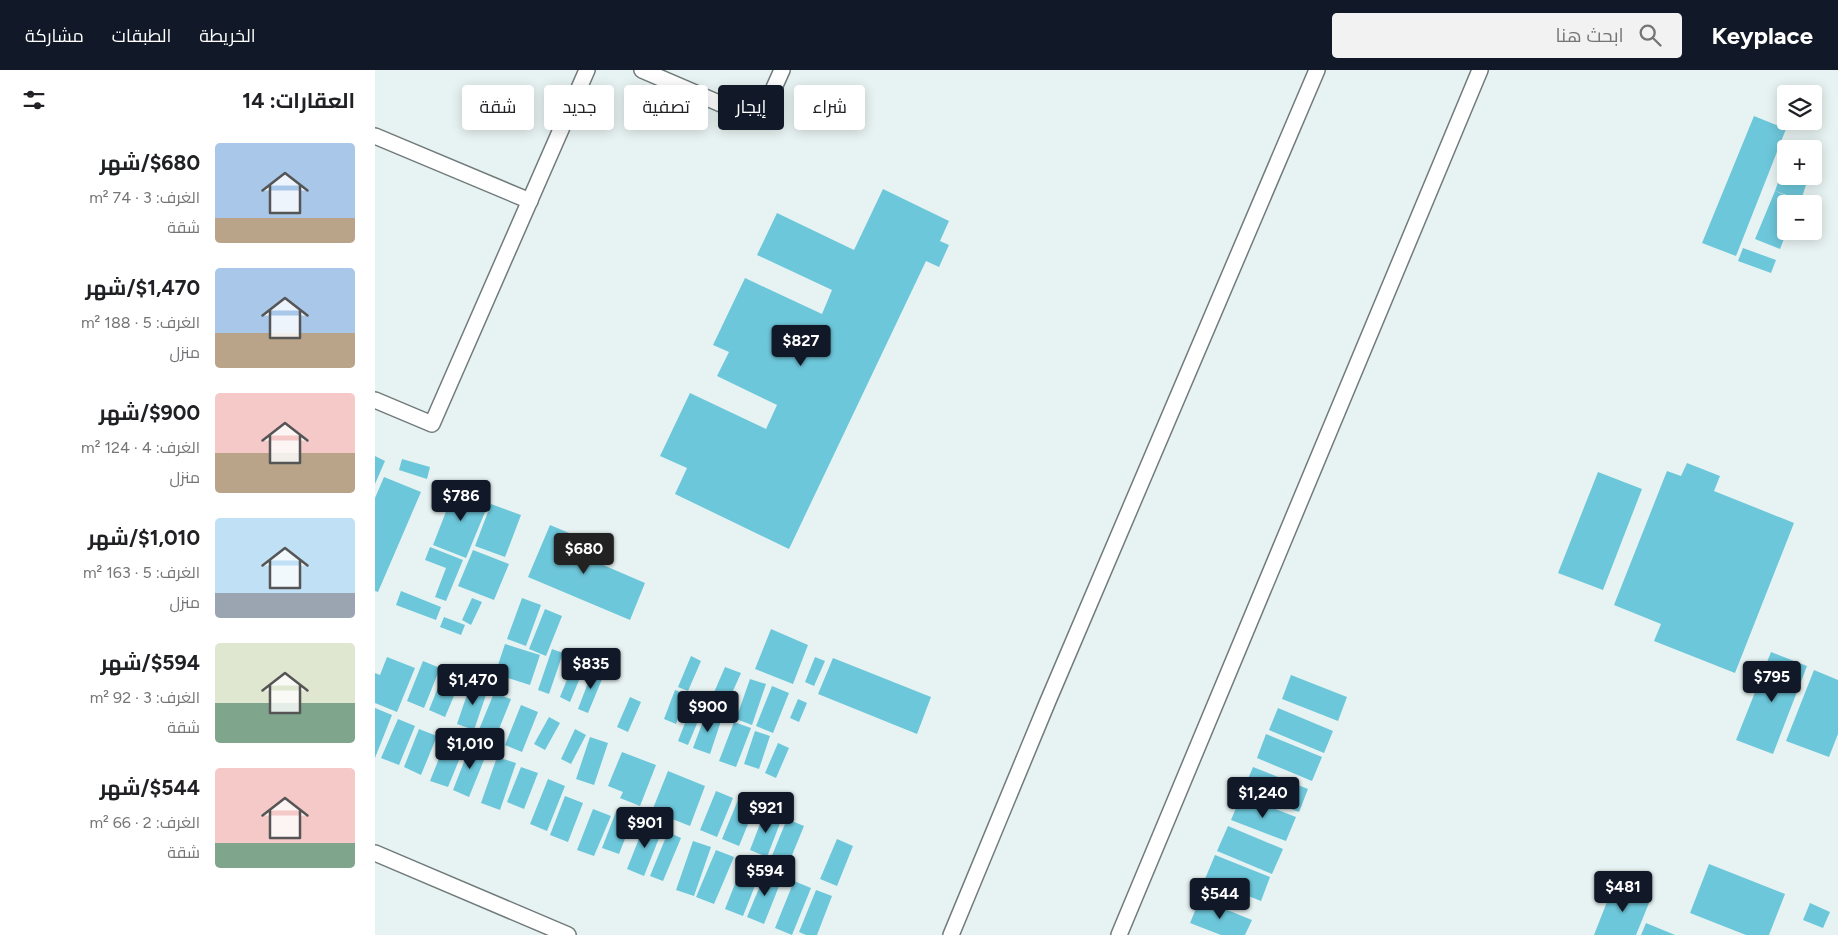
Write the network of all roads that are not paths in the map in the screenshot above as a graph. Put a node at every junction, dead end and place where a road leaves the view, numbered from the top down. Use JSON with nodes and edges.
{"nodes":[{"id":1,"x":587,"y":70,"type":"edge"},
{"id":2,"x":642,"y":70,"type":"edge"},
{"id":3,"x":781,"y":70,"type":"edge"},
{"id":4,"x":1317,"y":70,"type":"edge"},
{"id":5,"x":1480,"y":70,"type":"edge"},
{"id":6,"x":375,"y":136,"type":"edge"},
{"id":7,"x":530,"y":201,"type":"junction"},
{"id":8,"x":375,"y":400,"type":"edge"},
{"id":9,"x":375,"y":853,"type":"edge"},
{"id":10,"x":568,"y":935,"type":"edge"},
{"id":11,"x":951,"y":935,"type":"edge"},
{"id":12,"x":1119,"y":935,"type":"edge"}],
"edges":[{"from":1,"to":7,"type":"lane"},
{"from":2,"to":3,"type":"lane"},
{"from":4,"to":11,"type":"lane"},
{"from":5,"to":12,"type":"lane"},
{"from":6,"to":7,"type":"lane"},
{"from":7,"to":8,"type":"lane"},
{"from":9,"to":10,"type":"lane"}]}
